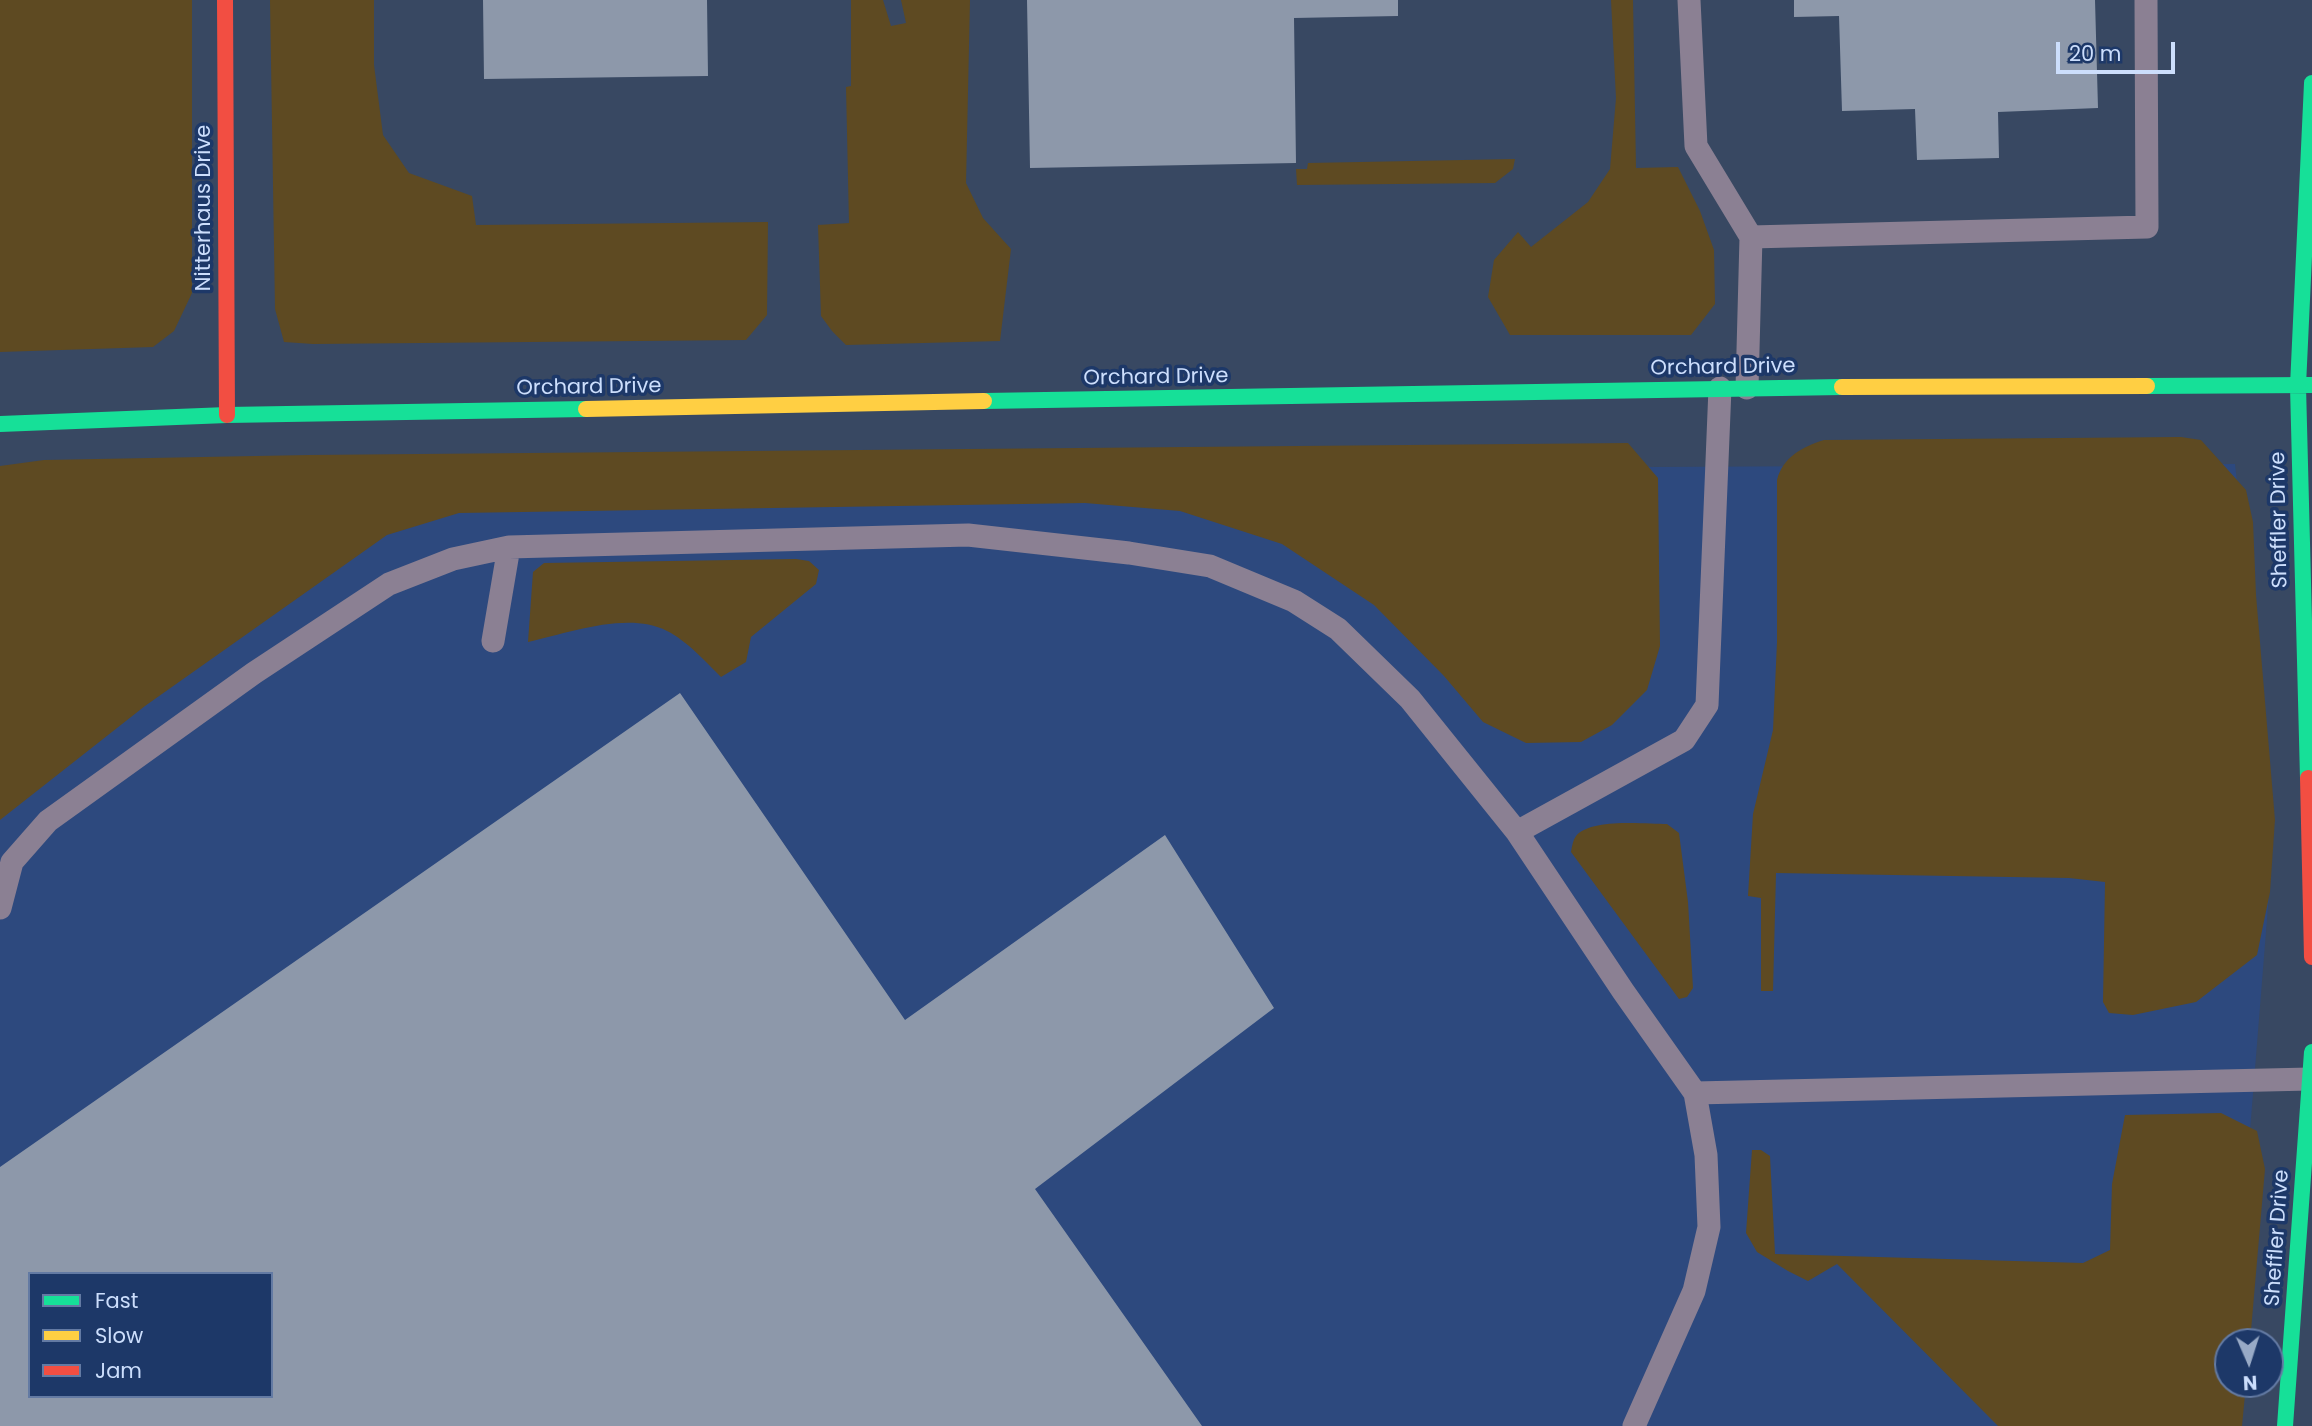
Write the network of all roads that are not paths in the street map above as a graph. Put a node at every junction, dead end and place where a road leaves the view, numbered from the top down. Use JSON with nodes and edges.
{"nodes":[{"id":1,"x":225,"y":0,"type":"edge"},
{"id":2,"x":1689,"y":0,"type":"edge"},
{"id":3,"x":2146,"y":0,"type":"edge"},
{"id":4,"x":2312,"y":83,"type":"edge"},
{"id":5,"x":1751,"y":237,"type":"junction"},
{"id":6,"x":2305,"y":386,"type":"edge"},
{"id":7,"x":1720,"y":388,"type":"junction"},
{"id":8,"x":1747,"y":388,"type":"junction"},
{"id":9,"x":227,"y":415,"type":"junction"},
{"id":10,"x":0,"y":424,"type":"edge"},
{"id":11,"x":509,"y":547,"type":"junction"},
{"id":12,"x":2308,"y":638,"type":"edge"},
{"id":13,"x":493,"y":640,"type":"dead end"},
{"id":14,"x":1517,"y":832,"type":"junction"},
{"id":15,"x":2311,"y":903,"type":"edge"},
{"id":16,"x":0,"y":908,"type":"edge"},
{"id":17,"x":2312,"y":957,"type":"edge"},
{"id":18,"x":2312,"y":1052,"type":"edge"},
{"id":19,"x":2310,"y":1079,"type":"edge"},
{"id":20,"x":1695,"y":1093,"type":"junction"},
{"id":21,"x":1634,"y":1426,"type":"edge"},
{"id":22,"x":2286,"y":1426,"type":"edge"}],
"edges":[{"from":1,"to":9,"type":"street","name":"Nitterhaus Drive"},
{"from":2,"to":5,"type":"lane"},
{"from":3,"to":5,"type":"lane"},
{"from":4,"to":6,"type":"street","name":"Sheffler Drive"},
{"from":5,"to":8,"type":"lane"},
{"from":6,"to":8,"type":"street","name":"Orchard Drive"},
{"from":6,"to":12,"type":"street","name":"Sheffler Drive"},
{"from":7,"to":8,"type":"street","name":"Orchard Drive"},
{"from":7,"to":9,"type":"street","name":"Orchard Drive"},
{"from":7,"to":14,"type":"lane"},
{"from":9,"to":10,"type":"street","name":"Orchard Drive"},
{"from":11,"to":13,"type":"lane"},
{"from":11,"to":14,"type":"lane"},
{"from":11,"to":16,"type":"lane"},
{"from":12,"to":15,"type":"street","name":"Sheffler Drive"},
{"from":14,"to":20,"type":"lane"},
{"from":15,"to":17,"type":"street","name":"Sheffler Drive"},
{"from":18,"to":19,"type":"street","name":"Sheffler Drive"},
{"from":19,"to":20,"type":"lane"},
{"from":19,"to":22,"type":"street","name":"Sheffler Drive"},
{"from":20,"to":21,"type":"lane"}]}
